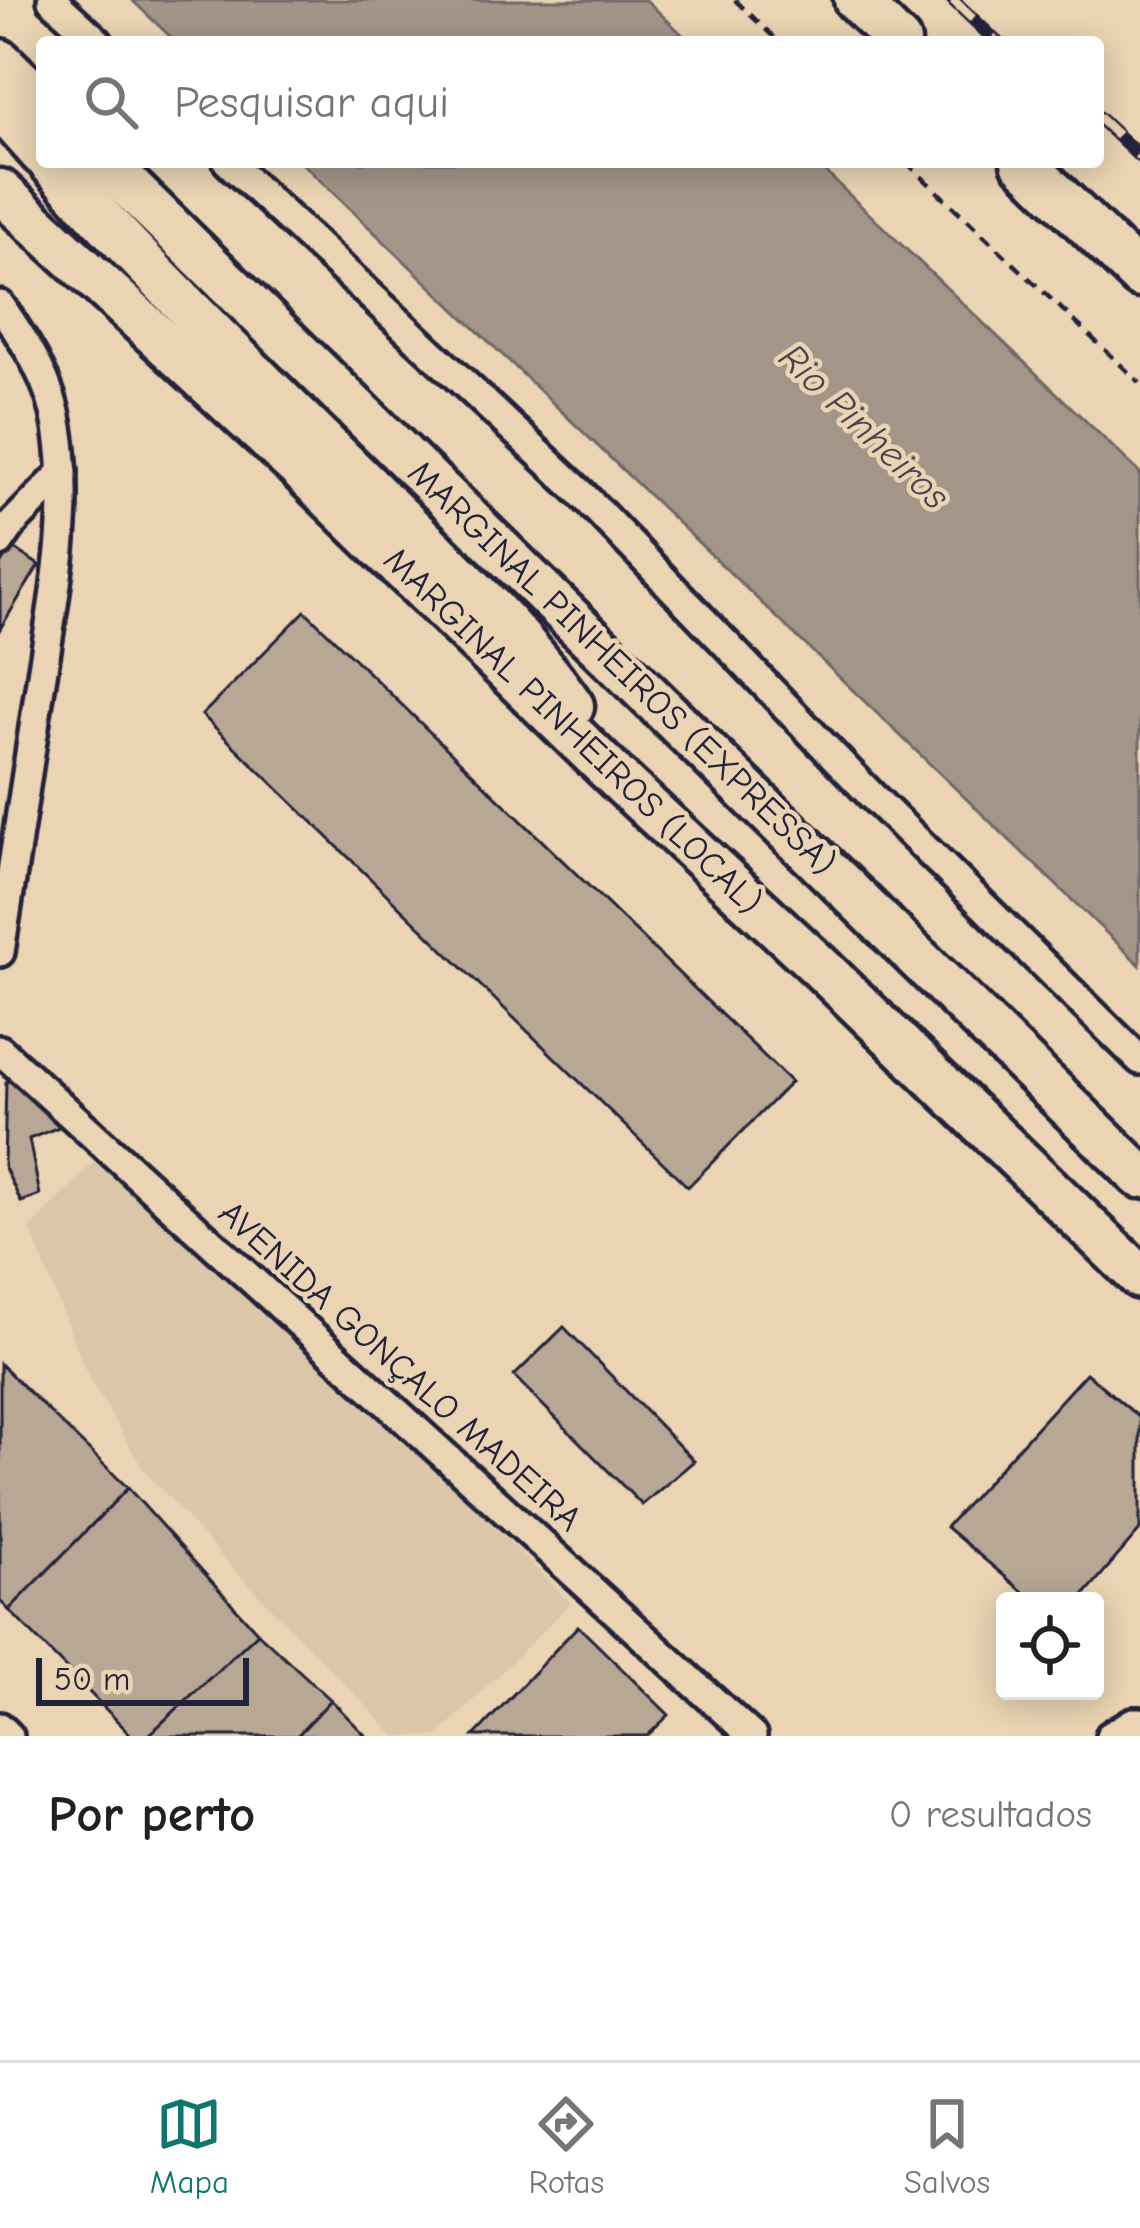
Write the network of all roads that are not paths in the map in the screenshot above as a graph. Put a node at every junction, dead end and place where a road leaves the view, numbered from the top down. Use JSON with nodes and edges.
{"nodes":[{"id":1,"x":52,"y":0,"type":"edge"},
{"id":2,"x":856,"y":0,"type":"edge"},
{"id":3,"x":91,"y":36,"type":"edge"},
{"id":4,"x":893,"y":36,"type":"edge"},
{"id":5,"x":0,"y":62,"type":"edge"},
{"id":6,"x":36,"y":96,"type":"edge"},
{"id":7,"x":0,"y":107,"type":"edge"},
{"id":8,"x":36,"y":147,"type":"edge"},
{"id":9,"x":56,"y":168,"type":"edge"},
{"id":10,"x":110,"y":168,"type":"edge"},
{"id":11,"x":234,"y":168,"type":"edge"},
{"id":12,"x":1029,"y":168,"type":"edge"},
{"id":13,"x":0,"y":191,"type":"edge"},
{"id":14,"x":1140,"y":276,"type":"edge"},
{"id":15,"x":0,"y":305,"type":"edge"},
{"id":16,"x":64,"y":472,"type":"junction"},
{"id":17,"x":0,"y":542,"type":"edge"},
{"id":18,"x":619,"y":780,"type":"junction"},
{"id":19,"x":0,"y":952,"type":"edge"},
{"id":20,"x":0,"y":1050,"type":"edge"},
{"id":21,"x":1140,"y":1060,"type":"edge"},
{"id":22,"x":1140,"y":1176,"type":"edge"},
{"id":23,"x":1140,"y":1277,"type":"edge"},
{"id":24,"x":1140,"y":1722,"type":"edge"},
{"id":25,"x":0,"y":1727,"type":"edge"},
{"id":26,"x":738,"y":1732,"type":"edge"},
{"id":27,"x":9,"y":1736,"type":"edge"},
{"id":28,"x":1110,"y":1736,"type":"edge"}],
"edges":[{"from":1,"to":3,"type":"street"},
{"from":2,"to":4,"type":"highway"},
{"from":5,"to":6,"type":"highway"},
{"from":7,"to":8,"type":"highway"},
{"from":9,"to":18,"type":"highway"},
{"from":10,"to":22,"type":"highway","name":"MARGINAL PINHEIROS (EXPRESSA)"},
{"from":11,"to":21,"type":"street"},
{"from":12,"to":14,"type":"highway"},
{"from":13,"to":18,"type":"highway","name":"MARGINAL PINHEIROS (LOCAL)"},
{"from":15,"to":16,"type":"street"},
{"from":16,"to":17,"type":"street"},
{"from":16,"to":19,"type":"street"},
{"from":18,"to":23,"type":"highway","name":"MARGINAL PINHEIROS (LOCAL)"},
{"from":20,"to":26,"type":"street","name":"AVENIDA GONÇALO MADEIRA"},
{"from":24,"to":28,"type":"street"},
{"from":25,"to":27,"type":"street"}]}
